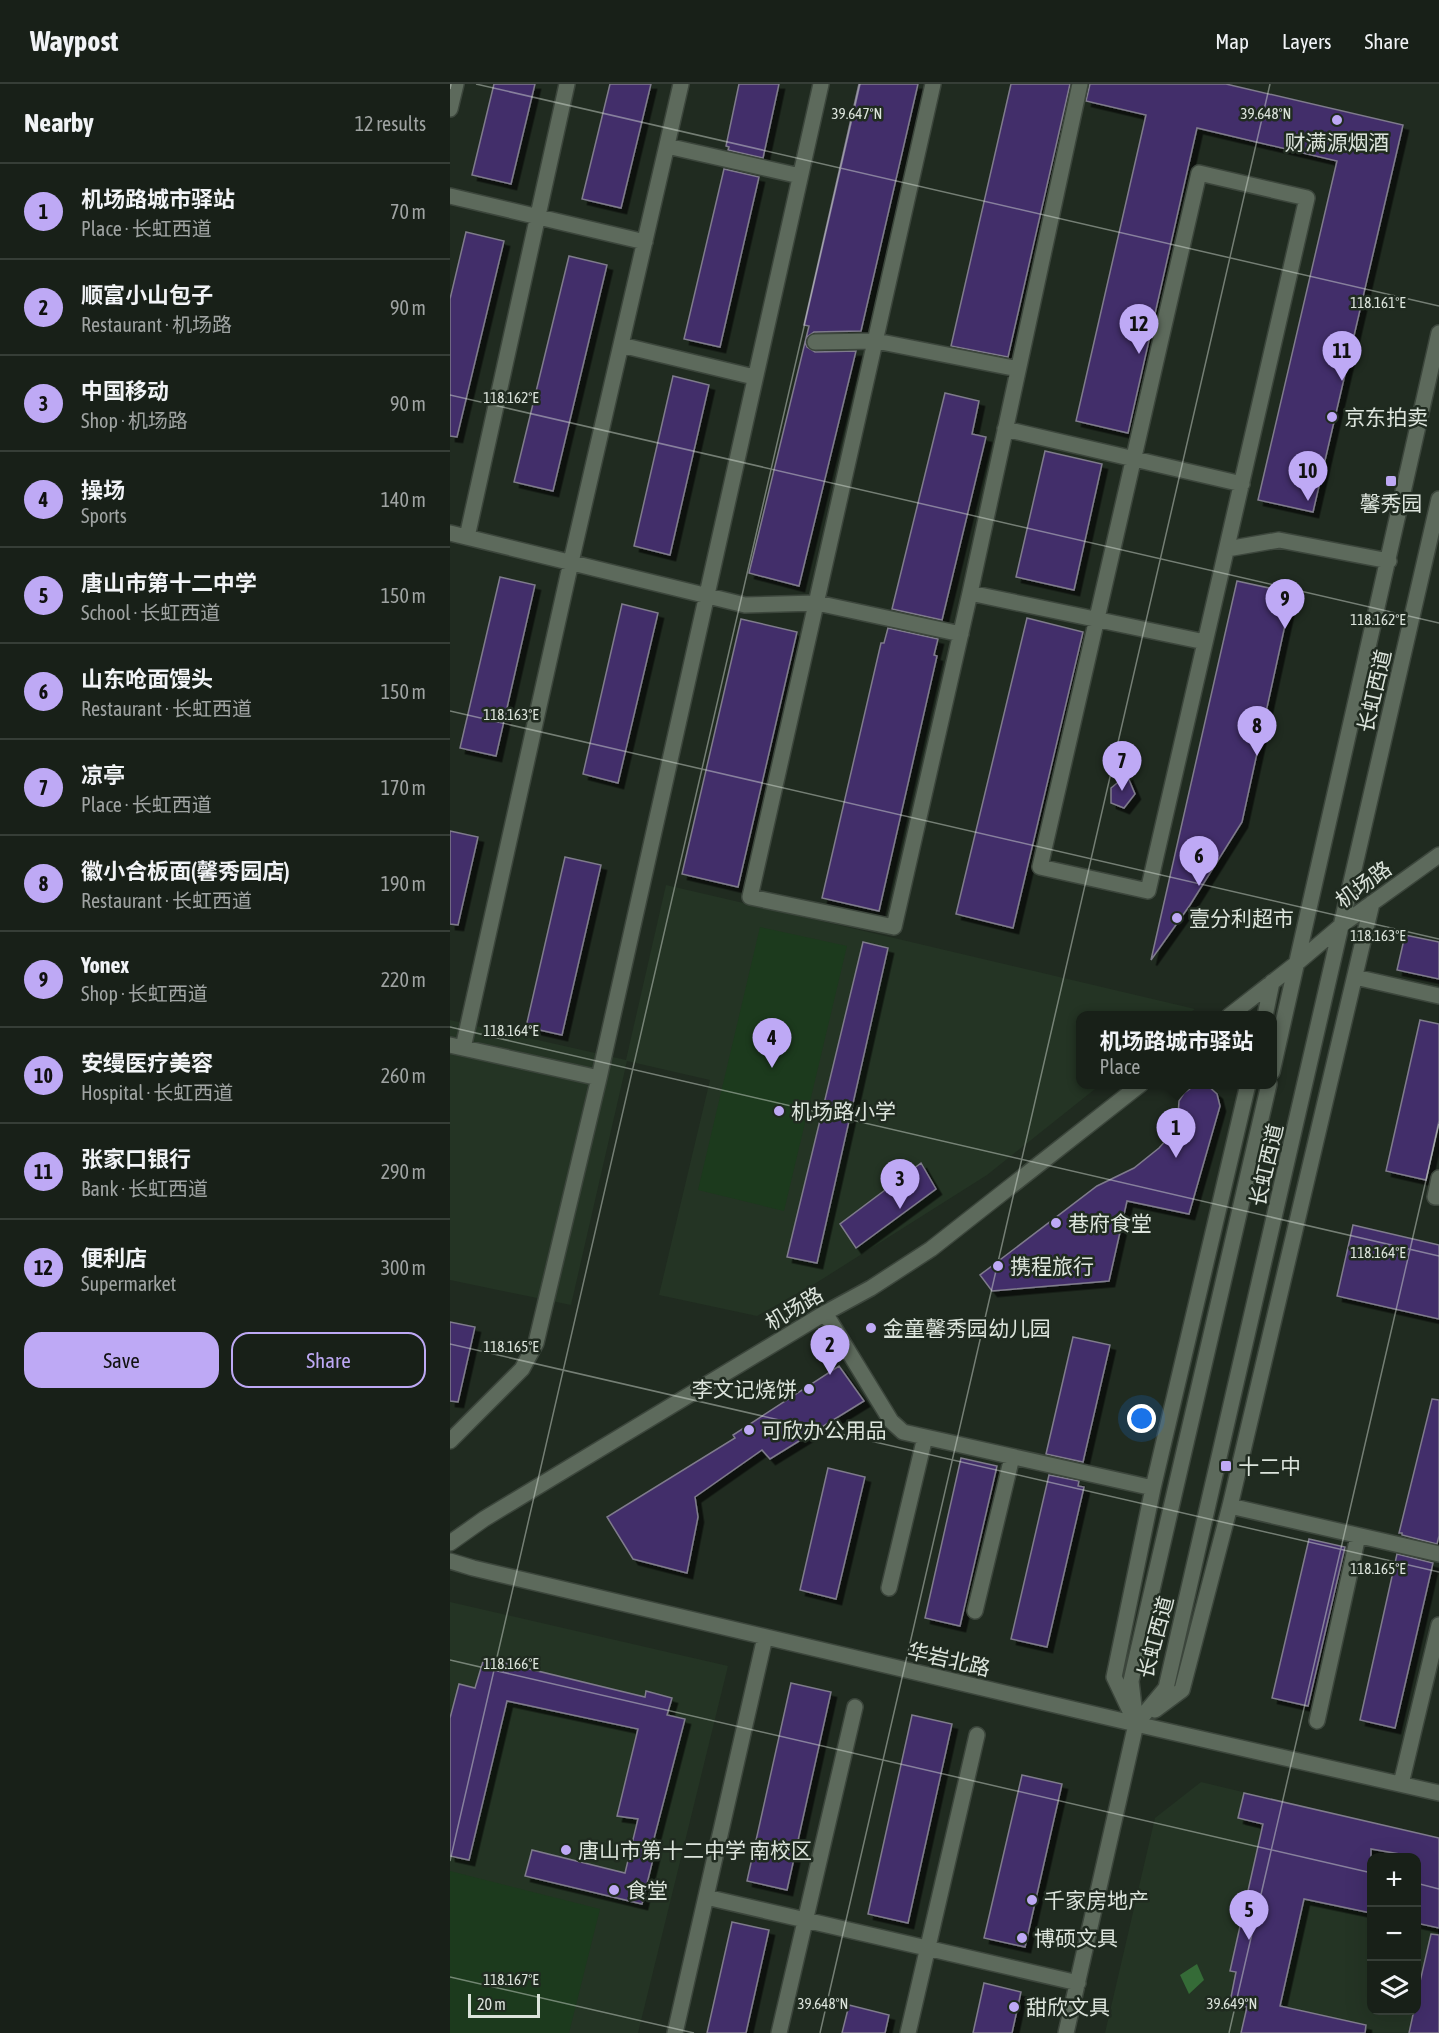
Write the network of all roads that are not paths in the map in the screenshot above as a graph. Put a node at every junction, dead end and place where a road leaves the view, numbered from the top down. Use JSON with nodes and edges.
{"nodes":[{"id":1,"x":456,"y":84,"type":"edge"},
{"id":2,"x":567,"y":84,"type":"edge"},
{"id":3,"x":681,"y":84,"type":"edge"},
{"id":4,"x":822,"y":84,"type":"edge"},
{"id":5,"x":933,"y":84,"type":"edge"},
{"id":6,"x":1080,"y":84,"type":"edge"},
{"id":7,"x":450,"y":109,"type":"edge"},
{"id":8,"x":667,"y":146,"type":"junction"},
{"id":9,"x":800,"y":176,"type":"junction"},
{"id":10,"x":450,"y":196,"type":"edge"},
{"id":11,"x":645,"y":242,"type":"junction"},
{"id":12,"x":1439,"y":333,"type":"edge"},
{"id":13,"x":876,"y":341,"type":"junction"},
{"id":14,"x":815,"y":342,"type":"dead end"},
{"id":15,"x":621,"y":345,"type":"junction"},
{"id":16,"x":1018,"y":369,"type":"junction"},
{"id":17,"x":754,"y":377,"type":"junction"},
{"id":18,"x":1005,"y":429,"type":"junction"},
{"id":19,"x":1134,"y":459,"type":"junction"},
{"id":20,"x":1242,"y":484,"type":"junction"},
{"id":21,"x":1439,"y":500,"type":"edge"},
{"id":22,"x":450,"y":533,"type":"edge"},
{"id":23,"x":467,"y":537,"type":"junction"},
{"id":24,"x":1227,"y":549,"type":"junction"},
{"id":25,"x":1389,"y":561,"type":"junction"},
{"id":26,"x":571,"y":562,"type":"junction"},
{"id":27,"x":970,"y":593,"type":"junction"},
{"id":28,"x":707,"y":595,"type":"junction"},
{"id":29,"x":817,"y":603,"type":"junction"},
{"id":30,"x":1097,"y":619,"type":"junction"},
{"id":31,"x":960,"y":634,"type":"junction"},
{"id":32,"x":1205,"y":642,"type":"junction"},
{"id":33,"x":1439,"y":855,"type":"edge"},
{"id":34,"x":1371,"y":903,"type":"junction"},
{"id":35,"x":1343,"y":924,"type":"junction"},
{"id":36,"x":1297,"y":963,"type":"junction"},
{"id":37,"x":1355,"y":977,"type":"junction"},
{"id":38,"x":1272,"y":982,"type":"junction"},
{"id":39,"x":1439,"y":996,"type":"edge"},
{"id":40,"x":1235,"y":1011,"type":"edge"},
{"id":41,"x":1266,"y":1011,"type":"edge"},
{"id":42,"x":457,"y":1047,"type":"edge"},
{"id":43,"x":1277,"y":1050,"type":"edge"},
{"id":44,"x":599,"y":1078,"type":"junction"},
{"id":45,"x":1135,"y":1089,"type":"edge"},
{"id":46,"x":1247,"y":1089,"type":"edge"},
{"id":47,"x":1268,"y":1089,"type":"edge"},
{"id":48,"x":1439,"y":1178,"type":"edge"},
{"id":49,"x":1439,"y":1197,"type":"edge"},
{"id":50,"x":825,"y":1313,"type":"junction"},
{"id":51,"x":925,"y":1437,"type":"junction"},
{"id":52,"x":450,"y":1441,"type":"edge"},
{"id":53,"x":1012,"y":1457,"type":"junction"},
{"id":54,"x":1153,"y":1488,"type":"junction"},
{"id":55,"x":1230,"y":1506,"type":"junction"},
{"id":56,"x":1359,"y":1536,"type":"junction"},
{"id":57,"x":450,"y":1543,"type":"edge"},
{"id":58,"x":1439,"y":1554,"type":"edge"},
{"id":59,"x":450,"y":1561,"type":"edge"},
{"id":60,"x":889,"y":1588,"type":"dead end"},
{"id":61,"x":975,"y":1611,"type":"dead end"},
{"id":62,"x":1439,"y":1625,"type":"edge"},
{"id":63,"x":765,"y":1637,"type":"junction"},
{"id":64,"x":855,"y":1707,"type":"dead end"},
{"id":65,"x":1317,"y":1721,"type":"dead end"},
{"id":66,"x":1136,"y":1724,"type":"junction"},
{"id":67,"x":977,"y":1735,"type":"dead end"},
{"id":68,"x":1401,"y":1784,"type":"junction"},
{"id":69,"x":1439,"y":1792,"type":"edge"},
{"id":70,"x":706,"y":1897,"type":"junction"},
{"id":71,"x":805,"y":1920,"type":"junction"},
{"id":72,"x":927,"y":1948,"type":"junction"},
{"id":73,"x":1078,"y":1983,"type":"junction"},
{"id":74,"x":675,"y":2033,"type":"edge"},
{"id":75,"x":779,"y":2033,"type":"edge"},
{"id":76,"x":908,"y":2033,"type":"edge"},
{"id":77,"x":1066,"y":2033,"type":"edge"}],
"edges":[{"from":1,"to":7,"type":"street"},
{"from":2,"to":23,"type":"street"},
{"from":3,"to":8,"type":"street"},
{"from":4,"to":9,"type":"street"},
{"from":5,"to":13,"type":"street"},
{"from":6,"to":16,"type":"street"},
{"from":8,"to":9,"type":"street"},
{"from":8,"to":11,"type":"street"},
{"from":9,"to":17,"type":"street"},
{"from":10,"to":11,"type":"street"},
{"from":11,"to":15,"type":"street"},
{"from":12,"to":25,"type":"street","name":"长虹西道"},
{"from":13,"to":14,"type":"street"},
{"from":13,"to":16,"type":"street"},
{"from":13,"to":29,"type":"street"},
{"from":15,"to":17,"type":"street"},
{"from":15,"to":26,"type":"street"},
{"from":16,"to":18,"type":"street"},
{"from":17,"to":28,"type":"street"},
{"from":18,"to":19,"type":"street"},
{"from":18,"to":27,"type":"street"},
{"from":19,"to":20,"type":"street"},
{"from":19,"to":20,"type":"street"},
{"from":19,"to":30,"type":"street"},
{"from":20,"to":24,"type":"street"},
{"from":21,"to":35,"type":"street","name":"长虹西道"},
{"from":22,"to":23,"type":"street"},
{"from":23,"to":26,"type":"street"},
{"from":24,"to":25,"type":"street"},
{"from":24,"to":32,"type":"street"},
{"from":25,"to":36,"type":"street","name":"长虹西道"},
{"from":26,"to":28,"type":"street"},
{"from":26,"to":42,"type":"street"},
{"from":27,"to":30,"type":"street"},
{"from":27,"to":31,"type":"street"},
{"from":28,"to":29,"type":"street"},
{"from":28,"to":44,"type":"street"},
{"from":29,"to":31,"type":"street"},
{"from":29,"to":31,"type":"street"},
{"from":30,"to":32,"type":"street"},
{"from":30,"to":32,"type":"street"},
{"from":33,"to":34,"type":"street","name":"机场路"},
{"from":34,"to":35,"type":"street","name":"机场路"},
{"from":34,"to":37,"type":"street"},
{"from":35,"to":36,"type":"street","name":"机场路"},
{"from":35,"to":66,"type":"street","name":"长虹西道"},
{"from":36,"to":38,"type":"street","name":"机场路"},
{"from":36,"to":43,"type":"street","name":"长虹西道"},
{"from":37,"to":39,"type":"street"},
{"from":37,"to":55,"type":"street"},
{"from":38,"to":40,"type":"street","name":"机场路"},
{"from":38,"to":41,"type":"street"},
{"from":42,"to":44,"type":"street"},
{"from":44,"to":52,"type":"street"},
{"from":45,"to":50,"type":"street","name":"机场路"},
{"from":46,"to":54,"type":"street"},
{"from":47,"to":66,"type":"street","name":"长虹西道"},
{"from":48,"to":49,"type":"street"},
{"from":50,"to":51,"type":"street"},
{"from":50,"to":57,"type":"street","name":"机场路"},
{"from":51,"to":53,"type":"street"},
{"from":51,"to":60,"type":"street"},
{"from":53,"to":54,"type":"street"},
{"from":53,"to":61,"type":"street"},
{"from":54,"to":66,"type":"street"},
{"from":55,"to":56,"type":"street"},
{"from":55,"to":66,"type":"street"},
{"from":56,"to":58,"type":"street"},
{"from":56,"to":65,"type":"street"},
{"from":59,"to":63,"type":"street","name":"华岩北路"},
{"from":62,"to":68,"type":"street"},
{"from":63,"to":66,"type":"street","name":"华岩北路"},
{"from":63,"to":70,"type":"street"},
{"from":64,"to":71,"type":"street"},
{"from":66,"to":68,"type":"street","name":"华岩北路"},
{"from":66,"to":73,"type":"street","name":"长虹西道"},
{"from":67,"to":72,"type":"street"},
{"from":68,"to":69,"type":"street","name":"华岩北路"},
{"from":70,"to":71,"type":"street"},
{"from":70,"to":74,"type":"street"},
{"from":71,"to":72,"type":"street"},
{"from":71,"to":75,"type":"street"},
{"from":72,"to":73,"type":"street"},
{"from":72,"to":76,"type":"street"},
{"from":73,"to":77,"type":"street","name":"长虹西道"}]}
